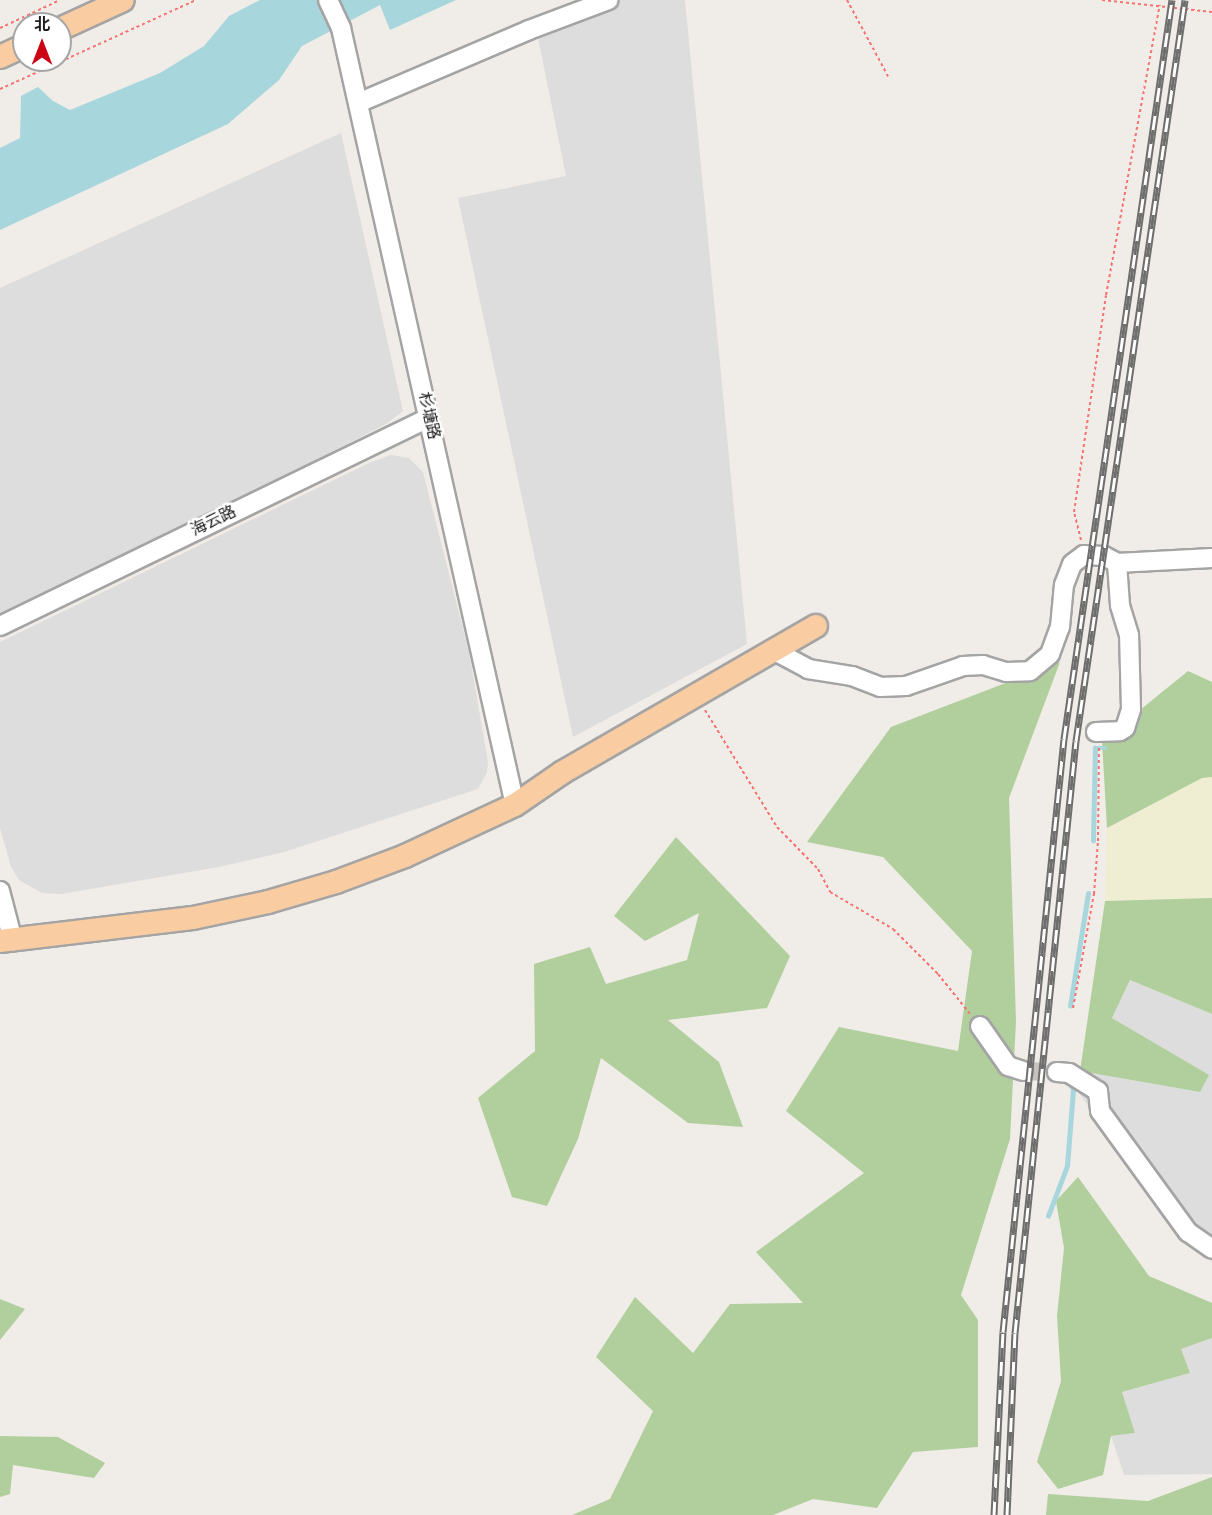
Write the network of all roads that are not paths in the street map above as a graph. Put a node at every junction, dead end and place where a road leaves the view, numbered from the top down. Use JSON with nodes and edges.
{"nodes":[{"id":1,"x":123,"y":0,"type":"edge"},
{"id":2,"x":328,"y":0,"type":"edge"},
{"id":3,"x":609,"y":0,"type":"edge"},
{"id":4,"x":72,"y":23,"type":"edge"},
{"id":5,"x":358,"y":102,"type":"junction"},
{"id":6,"x":428,"y":418,"type":"junction"},
{"id":7,"x":1212,"y":558,"type":"edge"},
{"id":8,"x":1117,"y":562,"type":"junction"},
{"id":9,"x":0,"y":626,"type":"edge"},
{"id":10,"x":816,"y":626,"type":"dead end"},
{"id":11,"x":773,"y":650,"type":"junction"},
{"id":12,"x":1097,"y":738,"type":"road end"},
{"id":13,"x":515,"y":805,"type":"junction"},
{"id":14,"x":0,"y":891,"type":"edge"},
{"id":15,"x":7,"y":941,"type":"edge"},
{"id":16,"x":980,"y":1026,"type":"road end"},
{"id":17,"x":1023,"y":1071,"type":"tunnel mouth"},
{"id":18,"x":1058,"y":1072,"type":"tunnel mouth"},
{"id":19,"x":1212,"y":1249,"type":"edge"}],
"edges":[{"from":1,"to":4,"type":"main road"},
{"from":2,"to":5,"type":"street","name":"杉塘路"},
{"from":3,"to":5,"type":"street"},
{"from":5,"to":6,"type":"street","name":"杉塘路"},
{"from":6,"to":9,"type":"street","name":"海云路"},
{"from":6,"to":13,"type":"street","name":"杉塘路"},
{"from":7,"to":8,"type":"street"},
{"from":8,"to":11,"type":"street"},
{"from":8,"to":12,"type":"street"},
{"from":10,"to":11,"type":"main road"},
{"from":11,"to":13,"type":"main road"},
{"from":13,"to":15,"type":"main road"},
{"from":14,"to":15,"type":"street"},
{"from":16,"to":17,"type":"street"},
{"from":18,"to":19,"type":"street"}]}
